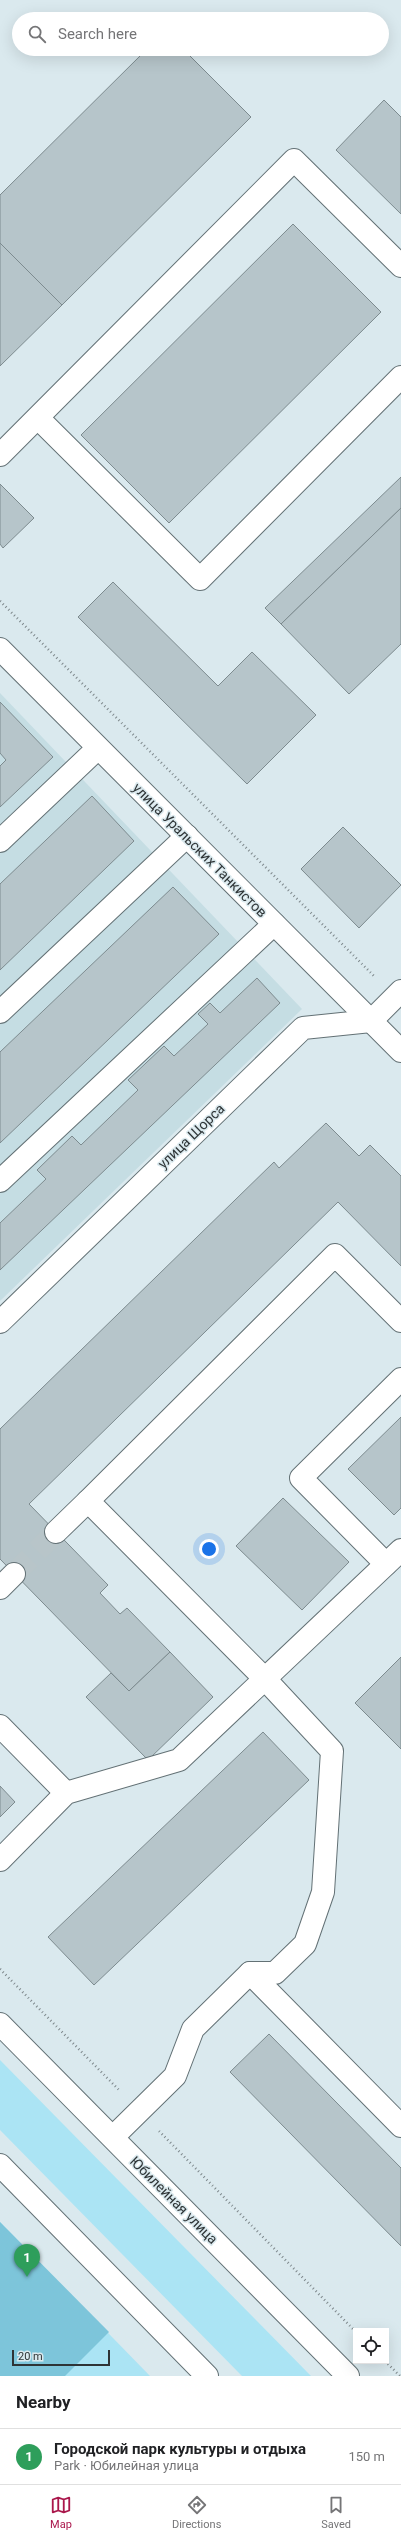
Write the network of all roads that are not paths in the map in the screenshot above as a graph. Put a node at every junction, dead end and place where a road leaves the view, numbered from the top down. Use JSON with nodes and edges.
{"nodes":[{"id":1,"x":401,"y":266,"type":"edge"},
{"id":2,"x":401,"y":377,"type":"edge"},
{"id":3,"x":38,"y":418,"type":"junction"},
{"id":4,"x":0,"y":455,"type":"edge"},
{"id":5,"x":0,"y":649,"type":"edge"},
{"id":6,"x":98,"y":748,"type":"junction"},
{"id":7,"x":187,"y":836,"type":"junction"},
{"id":8,"x":0,"y":841,"type":"edge"},
{"id":9,"x":274,"y":924,"type":"junction"},
{"id":10,"x":398,"y":994,"type":"edge"},
{"id":11,"x":0,"y":1012,"type":"edge"},
{"id":12,"x":371,"y":1021,"type":"junction"},
{"id":13,"x":401,"y":1051,"type":"edge"},
{"id":14,"x":0,"y":1181,"type":"edge"},
{"id":15,"x":401,"y":1321,"type":"edge"},
{"id":16,"x":0,"y":1322,"type":"edge"},
{"id":17,"x":401,"y":1379,"type":"edge"},
{"id":18,"x":88,"y":1501,"type":"junction"},
{"id":19,"x":56,"y":1532,"type":"tunnel mouth"},
{"id":20,"x":394,"y":1557,"type":"edge"},
{"id":21,"x":265,"y":1679,"type":"junction"},
{"id":22,"x":0,"y":1726,"type":"edge"},
{"id":23,"x":66,"y":1793,"type":"junction"},
{"id":24,"x":0,"y":1860,"type":"edge"},
{"id":25,"x":250,"y":1973,"type":"junction"},
{"id":26,"x":0,"y":2024,"type":"edge"},
{"id":27,"x":401,"y":2126,"type":"edge"},
{"id":28,"x":113,"y":2137,"type":"junction"},
{"id":29,"x":0,"y":2165,"type":"edge"},
{"id":30,"x":207,"y":2376,"type":"edge"},
{"id":31,"x":348,"y":2376,"type":"edge"}],
"edges":[{"from":1,"to":3,"type":"main road"},
{"from":2,"to":3,"type":"main road"},
{"from":3,"to":4,"type":"main road"},
{"from":5,"to":6,"type":"main road","name":"улица Уральских Танкистов"},
{"from":6,"to":7,"type":"main road","name":"улица Уральских Танкистов"},
{"from":6,"to":8,"type":"main road"},
{"from":7,"to":9,"type":"main road","name":"улица Уральских Танкистов"},
{"from":7,"to":11,"type":"main road"},
{"from":9,"to":12,"type":"main road","name":"улица Уральских Танкистов"},
{"from":9,"to":14,"type":"main road"},
{"from":10,"to":12,"type":"main road"},
{"from":12,"to":13,"type":"main road","name":"улица Уральских Танкистов"},
{"from":12,"to":16,"type":"main road","name":"улица Щорса"},
{"from":15,"to":18,"type":"main road"},
{"from":17,"to":20,"type":"main road"},
{"from":18,"to":19,"type":"main road"},
{"from":18,"to":21,"type":"main road"},
{"from":20,"to":21,"type":"main road"},
{"from":21,"to":23,"type":"main road"},
{"from":21,"to":25,"type":"main road"},
{"from":22,"to":23,"type":"main road"},
{"from":23,"to":24,"type":"main road"},
{"from":25,"to":27,"type":"main road"},
{"from":25,"to":28,"type":"main road"},
{"from":26,"to":28,"type":"main road","name":"Юбилейная улица"},
{"from":28,"to":31,"type":"main road","name":"Юбилейная улица"},
{"from":29,"to":30,"type":"main road"}]}
